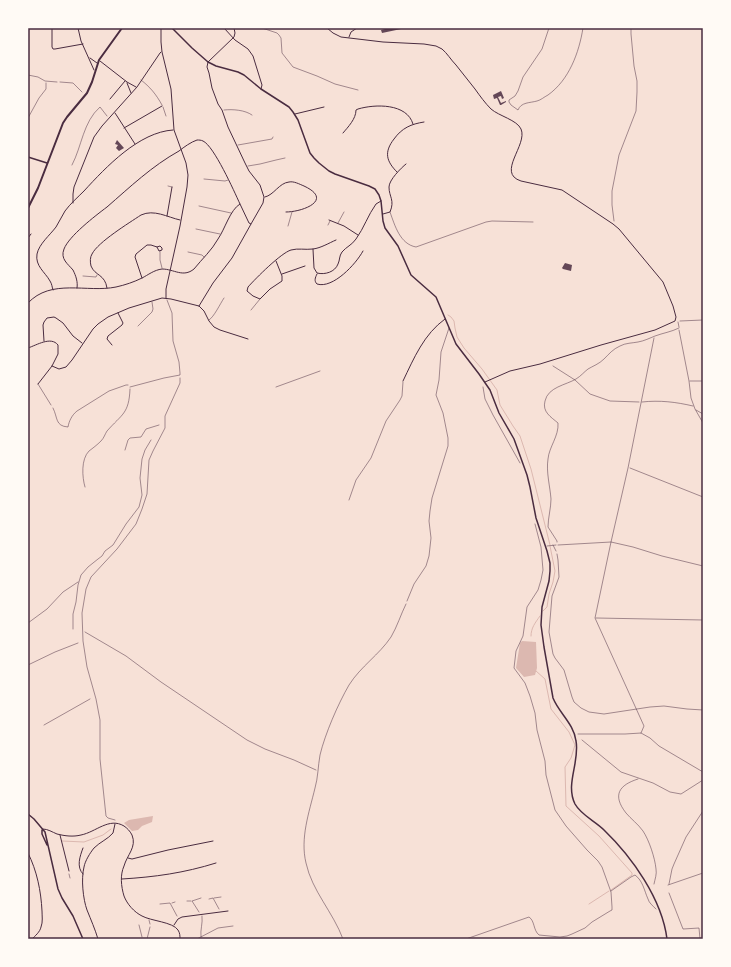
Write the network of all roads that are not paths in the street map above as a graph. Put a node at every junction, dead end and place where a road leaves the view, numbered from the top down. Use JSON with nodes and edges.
{"nodes":[{"id":1,"x":52,"y":28,"type":"edge"},
{"id":2,"x":78,"y":28,"type":"edge"},
{"id":3,"x":122,"y":28,"type":"edge"},
{"id":4,"x":161,"y":28,"type":"edge"},
{"id":5,"x":172,"y":28,"type":"edge"},
{"id":6,"x":224,"y":28,"type":"edge"},
{"id":7,"x":234,"y":28,"type":"edge"},
{"id":8,"x":327,"y":28,"type":"edge"},
{"id":9,"x":357,"y":28,"type":"edge"},
{"id":10,"x":233,"y":37,"type":"junction"},
{"id":11,"x":349,"y":38,"type":"junction"},
{"id":12,"x":83,"y":44,"type":"junction"},
{"id":13,"x":162,"y":52,"type":"junction"},
{"id":14,"x":89,"y":57,"type":"junction"},
{"id":15,"x":99,"y":60,"type":"junction"},
{"id":16,"x":91,"y":62,"type":"junction"},
{"id":17,"x":208,"y":62,"type":"junction"},
{"id":18,"x":98,"y":64,"type":"junction"},
{"id":19,"x":95,"y":72,"type":"junction"},
{"id":20,"x":28,"y":75,"type":"edge"},
{"id":21,"x":141,"y":80,"type":"junction"},
{"id":22,"x":126,"y":81,"type":"junction"},
{"id":23,"x":57,"y":82,"type":"road end"},
{"id":24,"x":137,"y":87,"type":"junction"},
{"id":25,"x":261,"y":89,"type":"junction"},
{"id":26,"x":131,"y":94,"type":"junction"},
{"id":27,"x":110,"y":99,"type":"dead end"},
{"id":28,"x":162,"y":106,"type":"junction"},
{"id":29,"x":324,"y":107,"type":"dead end"},
{"id":30,"x":222,"y":110,"type":"junction"},
{"id":31,"x":114,"y":113,"type":"junction"},
{"id":32,"x":295,"y":114,"type":"junction"},
{"id":33,"x":252,"y":115,"type":"dead end"},
{"id":34,"x":166,"y":116,"type":"dead end"},
{"id":35,"x":424,"y":122,"type":"dead end"},
{"id":36,"x":413,"y":124,"type":"junction"},
{"id":37,"x":124,"y":128,"type":"junction"},
{"id":38,"x":174,"y":130,"type":"junction"},
{"id":39,"x":343,"y":133,"type":"dead end"},
{"id":40,"x":273,"y":137,"type":"dead end"},
{"id":41,"x":135,"y":144,"type":"junction"},
{"id":42,"x":237,"y":145,"type":"junction"},
{"id":43,"x":181,"y":149,"type":"junction"},
{"id":44,"x":28,"y":157,"type":"edge"},
{"id":45,"x":285,"y":158,"type":"dead end"},
{"id":46,"x":48,"y":163,"type":"junction"},
{"id":47,"x":406,"y":164,"type":"dead end"},
{"id":48,"x":246,"y":166,"type":"junction"},
{"id":49,"x":397,"y":172,"type":"junction"},
{"id":50,"x":204,"y":179,"type":"dead end"},
{"id":51,"x":229,"y":180,"type":"junction"},
{"id":52,"x":168,"y":186,"type":"dead end"},
{"id":53,"x":172,"y":187,"type":"joint"},
{"id":54,"x":73,"y":196,"type":"junction"},
{"id":55,"x":264,"y":197,"type":"junction"},
{"id":56,"x":78,"y":198,"type":"junction"},
{"id":57,"x":381,"y":201,"type":"junction"},
{"id":58,"x":73,"y":203,"type":"junction"},
{"id":59,"x":240,"y":204,"type":"junction"},
{"id":60,"x":199,"y":206,"type":"dead end"},
{"id":61,"x":28,"y":208,"type":"edge"},
{"id":62,"x":286,"y":212,"type":"dead end"},
{"id":63,"x":292,"y":212,"type":"junction"},
{"id":64,"x":344,"y":212,"type":"dead end"},
{"id":65,"x":390,"y":212,"type":"junction"},
{"id":66,"x":232,"y":214,"type":"junction"},
{"id":67,"x":382,"y":214,"type":"junction"},
{"id":68,"x":166,"y":216,"type":"junction"},
{"id":69,"x":181,"y":220,"type":"junction"},
{"id":70,"x":329,"y":220,"type":"joint"},
{"id":71,"x":533,"y":222,"type":"dead end"},
{"id":72,"x":338,"y":223,"type":"junction"},
{"id":73,"x":251,"y":224,"type":"junction"},
{"id":74,"x":328,"y":225,"type":"dead end"},
{"id":75,"x":288,"y":226,"type":"dead end"},
{"id":76,"x":196,"y":229,"type":"dead end"},
{"id":77,"x":30,"y":234,"type":"dead end"},
{"id":78,"x":221,"y":235,"type":"junction"},
{"id":79,"x":358,"y":235,"type":"junction"},
{"id":80,"x":28,"y":238,"type":"edge"},
{"id":81,"x":336,"y":240,"type":"dead end"},
{"id":82,"x":157,"y":247,"type":"junction"},
{"id":83,"x":313,"y":249,"type":"junction"},
{"id":84,"x":160,"y":251,"type":"junction"},
{"id":85,"x":363,"y":251,"type":"dead end"},
{"id":86,"x":188,"y":252,"type":"dead end"},
{"id":87,"x":204,"y":257,"type":"junction"},
{"id":88,"x":276,"y":261,"type":"junction"},
{"id":89,"x":305,"y":266,"type":"dead end"},
{"id":90,"x":162,"y":269,"type":"junction"},
{"id":91,"x":171,"y":270,"type":"junction"},
{"id":92,"x":317,"y":273,"type":"junction"},
{"id":93,"x":98,"y":274,"type":"junction"},
{"id":94,"x":282,"y":275,"type":"junction"},
{"id":95,"x":83,"y":276,"type":"dead end"},
{"id":96,"x":142,"y":278,"type":"junction"},
{"id":97,"x":77,"y":288,"type":"junction"},
{"id":98,"x":107,"y":288,"type":"junction"},
{"id":99,"x":53,"y":290,"type":"junction"},
{"id":100,"x":166,"y":298,"type":"junction"},
{"id":101,"x":224,"y":298,"type":"dead end"},
{"id":102,"x":260,"y":299,"type":"junction"},
{"id":103,"x":151,"y":301,"type":"junction"},
{"id":104,"x":28,"y":303,"type":"edge"},
{"id":105,"x":199,"y":306,"type":"junction"},
{"id":106,"x":251,"y":310,"type":"dead end"},
{"id":107,"x":117,"y":312,"type":"junction"},
{"id":108,"x":445,"y":318,"type":"junction"},
{"id":109,"x":209,"y":320,"type":"junction"},
{"id":110,"x":138,"y":326,"type":"dead end"},
{"id":111,"x":449,"y":328,"type":"junction"},
{"id":112,"x":248,"y":339,"type":"dead end"},
{"id":113,"x":44,"y":342,"type":"junction"},
{"id":114,"x":83,"y":344,"type":"junction"},
{"id":115,"x":112,"y":345,"type":"dead end"},
{"id":116,"x":28,"y":348,"type":"edge"},
{"id":117,"x":52,"y":366,"type":"junction"},
{"id":118,"x":403,"y":381,"type":"joint"},
{"id":119,"x":485,"y":382,"type":"junction"},
{"id":120,"x":38,"y":384,"type":"joint"},
{"id":121,"x":130,"y":388,"type":"road end"},
{"id":122,"x":51,"y":405,"type":"road end"},
{"id":123,"x":349,"y":500,"type":"dead end"},
{"id":124,"x":553,"y":545,"type":"junction"},
{"id":125,"x":556,"y":545,"type":"road end"},
{"id":126,"x":545,"y":546,"type":"junction"},
{"id":127,"x":556,"y":551,"type":"road end"},
{"id":128,"x":407,"y":601,"type":"road end"},
{"id":129,"x":28,"y":814,"type":"edge"},
{"id":130,"x":115,"y":820,"type":"road end"},
{"id":131,"x":115,"y":823,"type":"junction"},
{"id":132,"x":42,"y":830,"type":"junction"},
{"id":133,"x":60,"y":834,"type":"junction"},
{"id":134,"x":213,"y":841,"type":"dead end"},
{"id":135,"x":83,"y":848,"type":"dead end"},
{"id":136,"x":28,"y":853,"type":"edge"},
{"id":137,"x":127,"y":858,"type":"junction"},
{"id":138,"x":216,"y":864,"type":"dead end"},
{"id":139,"x":69,"y":871,"type":"road end"},
{"id":140,"x":83,"y":874,"type":"junction"},
{"id":141,"x":121,"y":879,"type":"junction"},
{"id":142,"x":228,"y":911,"type":"dead end"},
{"id":143,"x":148,"y":918,"type":"junction"},
{"id":144,"x":150,"y":924,"type":"road end"},
{"id":145,"x":173,"y":926,"type":"junction"},
{"id":146,"x":28,"y":936,"type":"edge"},
{"id":147,"x":31,"y":939,"type":"edge"},
{"id":148,"x":83,"y":939,"type":"edge"},
{"id":149,"x":98,"y":939,"type":"edge"},
{"id":150,"x":180,"y":939,"type":"edge"},
{"id":151,"x":667,"y":939,"type":"edge"}],
"edges":[{"from":1,"to":12,"type":"street"},
{"from":2,"to":12,"type":"street"},
{"from":3,"to":15,"type":"main road"},
{"from":4,"to":13,"type":"street"},
{"from":5,"to":17,"type":"street"},
{"from":6,"to":10,"type":"street"},
{"from":7,"to":10,"type":"street"},
{"from":8,"to":11,"type":"street"},
{"from":9,"to":11,"type":"street"},
{"from":10,"to":17,"type":"street"},
{"from":10,"to":25,"type":"street"},
{"from":11,"to":119,"type":"street"},
{"from":12,"to":14,"type":"street"},
{"from":13,"to":21,"type":"street"},
{"from":13,"to":38,"type":"street"},
{"from":14,"to":16,"type":"street"},
{"from":14,"to":18,"type":"street"},
{"from":15,"to":18,"type":"main road"},
{"from":15,"to":22,"type":"street"},
{"from":16,"to":18,"type":"street"},
{"from":16,"to":19,"type":"street"},
{"from":17,"to":25,"type":"street"},
{"from":17,"to":30,"type":"street"},
{"from":18,"to":19,"type":"main road"},
{"from":19,"to":46,"type":"main road"},
{"from":20,"to":23,"type":"lane"},
{"from":21,"to":24,"type":"street"},
{"from":21,"to":28,"type":"lane"},
{"from":22,"to":24,"type":"street"},
{"from":22,"to":26,"type":"street"},
{"from":22,"to":27,"type":"street"},
{"from":24,"to":26,"type":"street"},
{"from":25,"to":32,"type":"street"},
{"from":26,"to":31,"type":"street"},
{"from":28,"to":34,"type":"lane"},
{"from":28,"to":37,"type":"street"},
{"from":29,"to":32,"type":"street"},
{"from":30,"to":33,"type":"lane"},
{"from":30,"to":42,"type":"street"},
{"from":31,"to":37,"type":"street"},
{"from":31,"to":54,"type":"street"},
{"from":32,"to":57,"type":"street"},
{"from":35,"to":36,"type":"street"},
{"from":36,"to":39,"type":"street"},
{"from":36,"to":49,"type":"street"},
{"from":37,"to":41,"type":"street"},
{"from":38,"to":41,"type":"street"},
{"from":38,"to":43,"type":"street"},
{"from":40,"to":42,"type":"lane"},
{"from":41,"to":56,"type":"street"},
{"from":42,"to":48,"type":"street"},
{"from":43,"to":51,"type":"street"},
{"from":43,"to":69,"type":"street"},
{"from":43,"to":97,"type":"street"},
{"from":44,"to":46,"type":"street"},
{"from":45,"to":48,"type":"lane"},
{"from":46,"to":61,"type":"main road"},
{"from":47,"to":49,"type":"street"},
{"from":48,"to":55,"type":"street"},
{"from":49,"to":65,"type":"street"},
{"from":50,"to":51,"type":"lane"},
{"from":51,"to":59,"type":"street"},
{"from":52,"to":53,"type":"lane"},
{"from":53,"to":68,"type":"street"},
{"from":54,"to":56,"type":"street"},
{"from":54,"to":58,"type":"street"},
{"from":55,"to":63,"type":"street"},
{"from":55,"to":73,"type":"street"},
{"from":56,"to":58,"type":"street"},
{"from":57,"to":67,"type":"street"},
{"from":57,"to":79,"type":"street"},
{"from":58,"to":99,"type":"street"},
{"from":59,"to":66,"type":"street"},
{"from":59,"to":73,"type":"street"},
{"from":60,"to":66,"type":"lane"},
{"from":62,"to":63,"type":"street"},
{"from":63,"to":75,"type":"lane"},
{"from":64,"to":72,"type":"lane"},
{"from":65,"to":67,"type":"street"},
{"from":65,"to":71,"type":"lane"},
{"from":66,"to":78,"type":"street"},
{"from":67,"to":108,"type":"street"},
{"from":68,"to":69,"type":"street"},
{"from":68,"to":93,"type":"street"},
{"from":69,"to":91,"type":"street"},
{"from":70,"to":72,"type":"street"},
{"from":70,"to":74,"type":"lane"},
{"from":72,"to":79,"type":"street"},
{"from":73,"to":105,"type":"street"},
{"from":76,"to":78,"type":"lane"},
{"from":77,"to":80,"type":"street"},
{"from":78,"to":87,"type":"street"},
{"from":79,"to":92,"type":"street"},
{"from":81,"to":83,"type":"street"},
{"from":82,"to":84,"type":"street"},
{"from":82,"to":84,"type":"street"},
{"from":82,"to":96,"type":"street"},
{"from":83,"to":88,"type":"street"},
{"from":83,"to":92,"type":"street"},
{"from":84,"to":90,"type":"lane"},
{"from":85,"to":92,"type":"street"},
{"from":86,"to":87,"type":"lane"},
{"from":87,"to":91,"type":"street"},
{"from":88,"to":94,"type":"street"},
{"from":88,"to":102,"type":"street"},
{"from":89,"to":94,"type":"street"},
{"from":90,"to":91,"type":"street"},
{"from":90,"to":96,"type":"street"},
{"from":91,"to":100,"type":"street"},
{"from":93,"to":95,"type":"lane"},
{"from":93,"to":98,"type":"street"},
{"from":94,"to":102,"type":"street"},
{"from":96,"to":98,"type":"street"},
{"from":97,"to":98,"type":"street"},
{"from":97,"to":99,"type":"street"},
{"from":99,"to":104,"type":"street"},
{"from":100,"to":103,"type":"street"},
{"from":100,"to":105,"type":"street"},
{"from":100,"to":121,"type":"lane"},
{"from":101,"to":109,"type":"lane"},
{"from":102,"to":106,"type":"lane"},
{"from":103,"to":107,"type":"street"},
{"from":103,"to":110,"type":"lane"},
{"from":105,"to":109,"type":"street"},
{"from":107,"to":114,"type":"street"},
{"from":107,"to":115,"type":"street"},
{"from":108,"to":111,"type":"street"},
{"from":108,"to":118,"type":"street"},
{"from":109,"to":112,"type":"street"},
{"from":111,"to":119,"type":"street"},
{"from":111,"to":128,"type":"lane"},
{"from":113,"to":114,"type":"street"},
{"from":113,"to":116,"type":"street"},
{"from":113,"to":117,"type":"street"},
{"from":114,"to":117,"type":"street"},
{"from":117,"to":120,"type":"street"},
{"from":118,"to":123,"type":"lane"},
{"from":119,"to":126,"type":"street"},
{"from":120,"to":122,"type":"lane"},
{"from":124,"to":125,"type":"lane"},
{"from":124,"to":126,"type":"lane"},
{"from":124,"to":127,"type":"lane"},
{"from":126,"to":151,"type":"street"},
{"from":129,"to":132,"type":"street"},
{"from":130,"to":131,"type":"lane"},
{"from":131,"to":133,"type":"street"},
{"from":131,"to":137,"type":"street"},
{"from":131,"to":140,"type":"street"},
{"from":132,"to":133,"type":"street"},
{"from":132,"to":148,"type":"street"},
{"from":133,"to":139,"type":"street"},
{"from":134,"to":137,"type":"street"},
{"from":135,"to":140,"type":"street"},
{"from":136,"to":147,"type":"street"},
{"from":137,"to":141,"type":"street"},
{"from":138,"to":141,"type":"street"},
{"from":140,"to":149,"type":"street"},
{"from":141,"to":143,"type":"street"},
{"from":142,"to":145,"type":"street"},
{"from":143,"to":144,"type":"lane"},
{"from":143,"to":145,"type":"street"},
{"from":145,"to":150,"type":"street"},
{"from":146,"to":147,"type":"street"}]}
